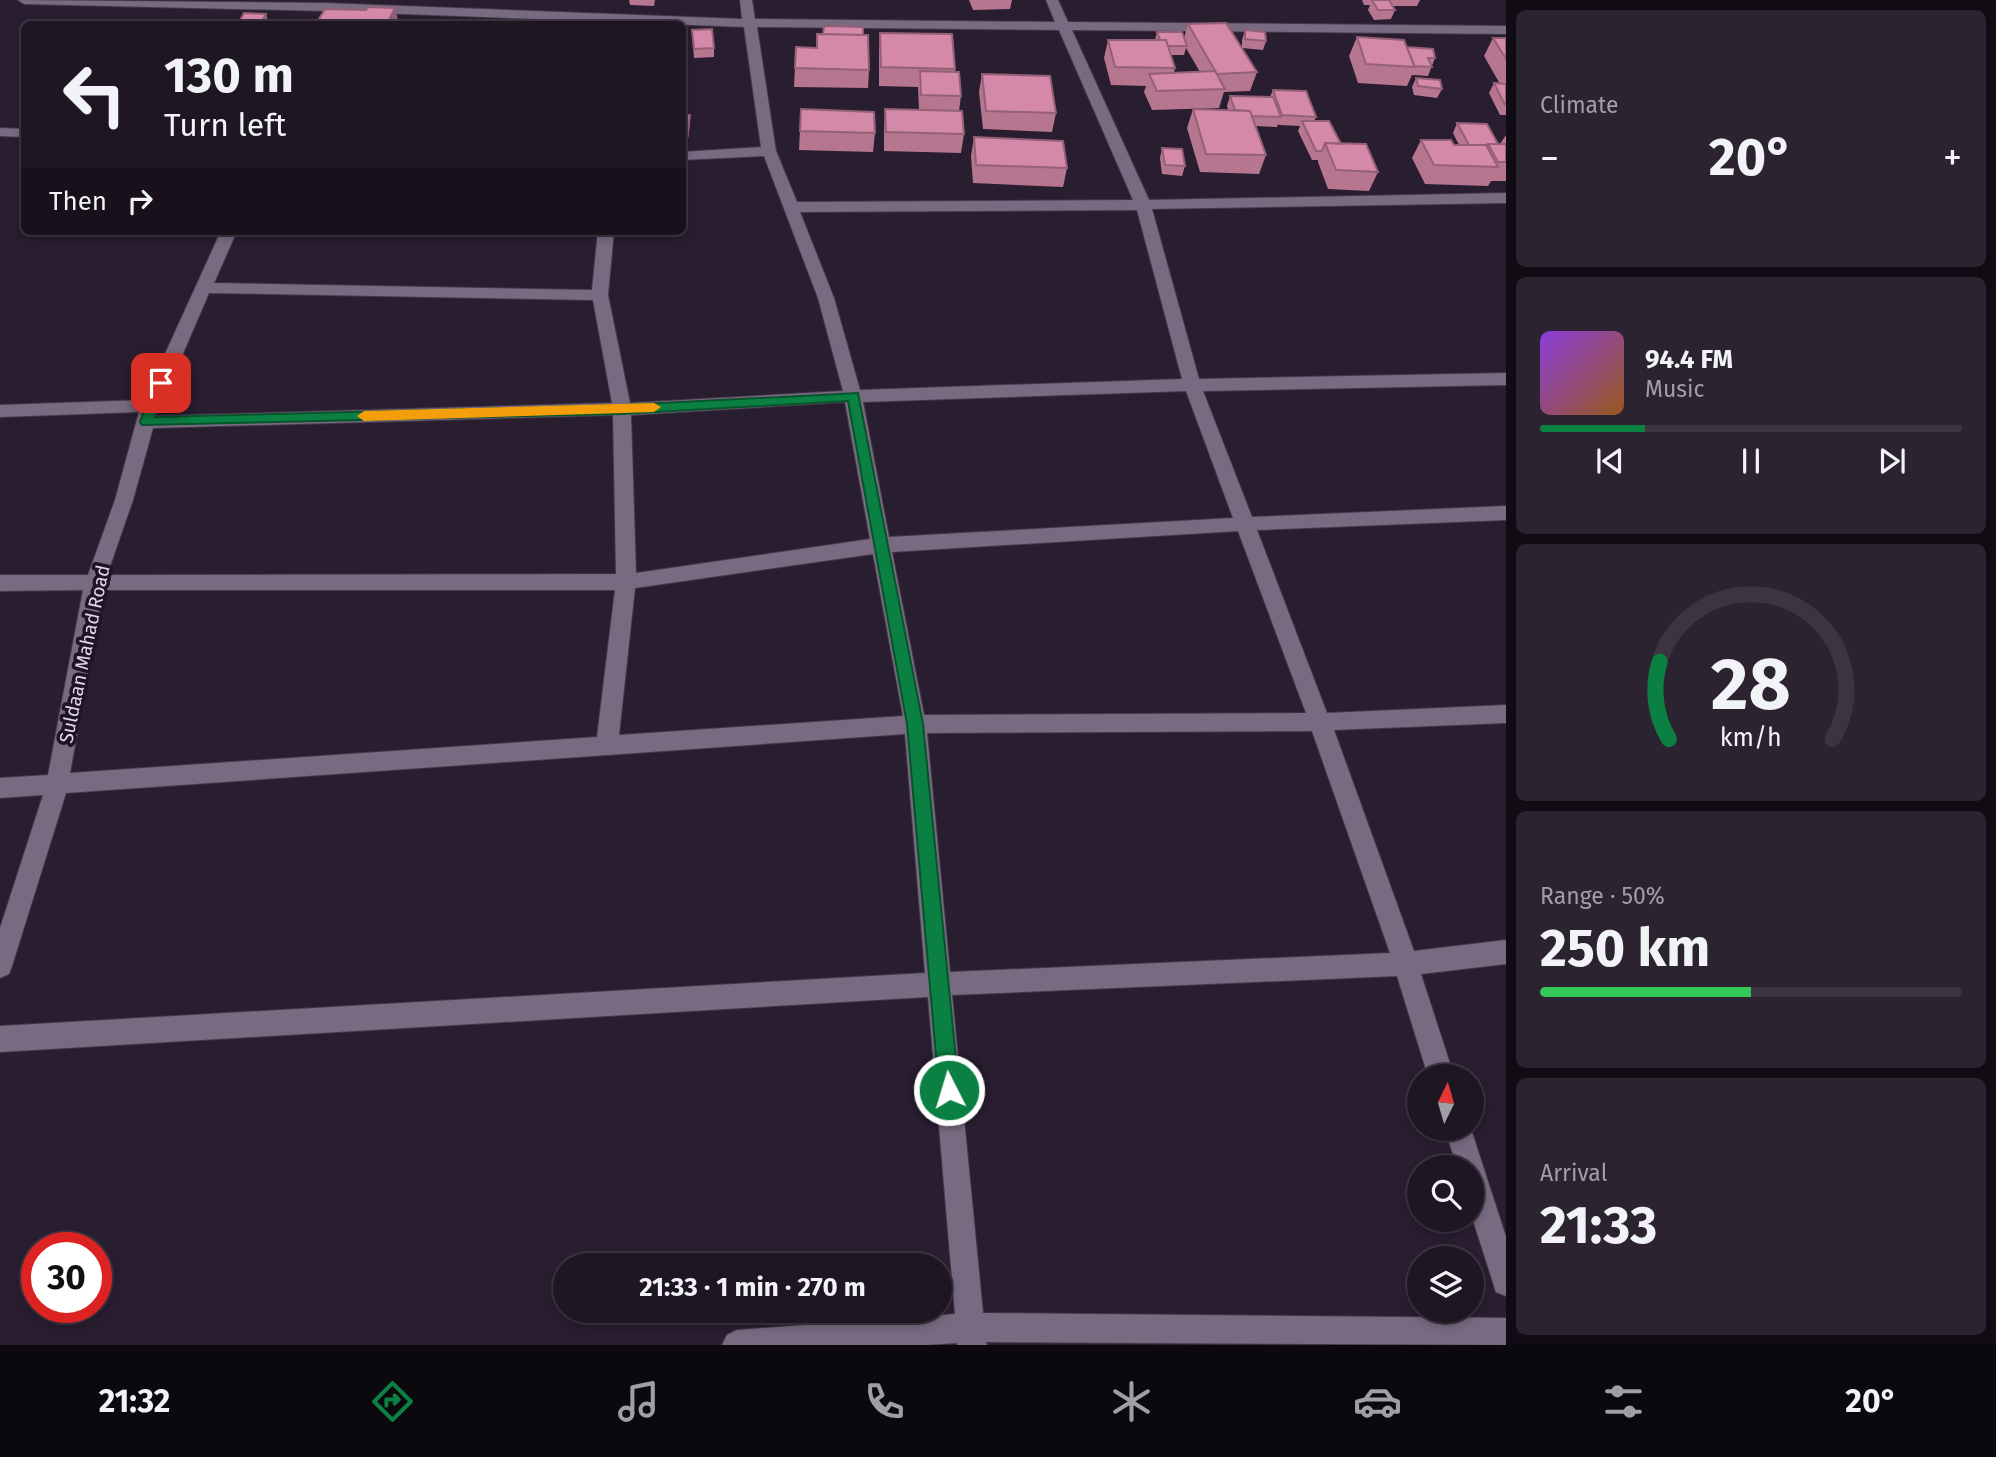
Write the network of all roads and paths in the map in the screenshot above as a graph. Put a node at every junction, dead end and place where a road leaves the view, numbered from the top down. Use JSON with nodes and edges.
{"nodes":[{"id":1,"x":24,"y":0,"type":"edge"},
{"id":2,"x":746,"y":0,"type":"edge"},
{"id":3,"x":1052,"y":0,"type":"edge"},
{"id":4,"x":326,"y":4,"type":"edge"},
{"id":5,"x":318,"y":21,"type":"edge"},
{"id":6,"x":749,"y":23,"type":"junction"},
{"id":7,"x":1065,"y":28,"type":"junction"},
{"id":8,"x":1506,"y":30,"type":"edge"},
{"id":9,"x":0,"y":132,"type":"edge"},
{"id":10,"x":21,"y":133,"type":"edge"},
{"id":11,"x":769,"y":151,"type":"junction"},
{"id":12,"x":686,"y":156,"type":"edge"},
{"id":13,"x":1506,"y":198,"type":"edge"},
{"id":14,"x":1143,"y":205,"type":"junction"},
{"id":15,"x":790,"y":207,"type":"junction"},
{"id":16,"x":227,"y":235,"type":"edge"},
{"id":17,"x":606,"y":235,"type":"edge"},
{"id":18,"x":203,"y":288,"type":"junction"},
{"id":19,"x":600,"y":295,"type":"junction"},
{"id":20,"x":1506,"y":379,"type":"edge"},
{"id":21,"x":1192,"y":385,"type":"junction"},
{"id":22,"x":853,"y":396,"type":"junction"},
{"id":23,"x":622,"y":409,"type":"junction"},
{"id":24,"x":0,"y":411,"type":"edge"},
{"id":25,"x":149,"y":414,"type":"junction"},
{"id":26,"x":1506,"y":513,"type":"edge"},
{"id":27,"x":1243,"y":524,"type":"junction"},
{"id":28,"x":882,"y":545,"type":"junction"},
{"id":29,"x":626,"y":582,"type":"junction"},
{"id":30,"x":0,"y":583,"type":"edge"},
{"id":31,"x":94,"y":584,"type":"junction"},
{"id":32,"x":1506,"y":714,"type":"edge"},
{"id":33,"x":1320,"y":722,"type":"junction"},
{"id":34,"x":915,"y":724,"type":"junction"},
{"id":35,"x":607,"y":747,"type":"junction"},
{"id":36,"x":57,"y":786,"type":"junction"},
{"id":37,"x":0,"y":788,"type":"edge"},
{"id":38,"x":1506,"y":952,"type":"edge"},
{"id":39,"x":1406,"y":964,"type":"junction"},
{"id":40,"x":0,"y":966,"type":"edge"},
{"id":41,"x":939,"y":984,"type":"junction"},
{"id":42,"x":0,"y":1039,"type":"edge"},
{"id":43,"x":1437,"y":1064,"type":"edge"},
{"id":44,"x":1484,"y":1211,"type":"edge"},
{"id":45,"x":1506,"y":1282,"type":"edge"},
{"id":46,"x":1506,"y":1333,"type":"edge"},
{"id":47,"x":971,"y":1336,"type":"edge"},
{"id":48,"x":737,"y":1345,"type":"edge"}],
"edges":[{"from":1,"to":4,"type":"street"},
{"from":2,"to":6,"type":"street"},
{"from":3,"to":7,"type":"street"},
{"from":4,"to":5,"type":"street"},
{"from":4,"to":6,"type":"street"},
{"from":6,"to":7,"type":"street"},
{"from":6,"to":11,"type":"street"},
{"from":7,"to":8,"type":"street"},
{"from":7,"to":14,"type":"street"},
{"from":9,"to":10,"type":"street"},
{"from":11,"to":12,"type":"street"},
{"from":11,"to":15,"type":"street"},
{"from":13,"to":14,"type":"street"},
{"from":14,"to":15,"type":"street"},
{"from":14,"to":21,"type":"street"},
{"from":15,"to":22,"type":"street"},
{"from":16,"to":18,"type":"street","name":"Suldaan Mahad Road"},
{"from":17,"to":19,"type":"street"},
{"from":18,"to":19,"type":"street"},
{"from":18,"to":25,"type":"street","name":"Suldaan Mahad Road"},
{"from":19,"to":23,"type":"street"},
{"from":20,"to":21,"type":"street"},
{"from":21,"to":22,"type":"street"},
{"from":21,"to":27,"type":"street"},
{"from":22,"to":23,"type":"street"},
{"from":22,"to":28,"type":"street"},
{"from":23,"to":25,"type":"street"},
{"from":23,"to":29,"type":"street"},
{"from":24,"to":25,"type":"street"},
{"from":25,"to":31,"type":"street","name":"Suldaan Mahad Road"},
{"from":26,"to":27,"type":"street"},
{"from":27,"to":28,"type":"street"},
{"from":27,"to":33,"type":"street"},
{"from":28,"to":29,"type":"street"},
{"from":28,"to":34,"type":"street"},
{"from":29,"to":31,"type":"street"},
{"from":29,"to":35,"type":"street"},
{"from":30,"to":31,"type":"street"},
{"from":31,"to":36,"type":"street","name":"Suldaan Mahad Road"},
{"from":32,"to":33,"type":"street"},
{"from":33,"to":34,"type":"street"},
{"from":33,"to":39,"type":"street"},
{"from":34,"to":35,"type":"street"},
{"from":34,"to":41,"type":"street"},
{"from":35,"to":36,"type":"street"},
{"from":36,"to":37,"type":"street"},
{"from":36,"to":40,"type":"street","name":"Suldaan Mahad Road"},
{"from":38,"to":39,"type":"street"},
{"from":39,"to":41,"type":"street"},
{"from":39,"to":43,"type":"street"},
{"from":41,"to":42,"type":"street"},
{"from":41,"to":47,"type":"street"},
{"from":44,"to":45,"type":"street"},
{"from":46,"to":47,"type":"street"},
{"from":47,"to":48,"type":"street"}]}
